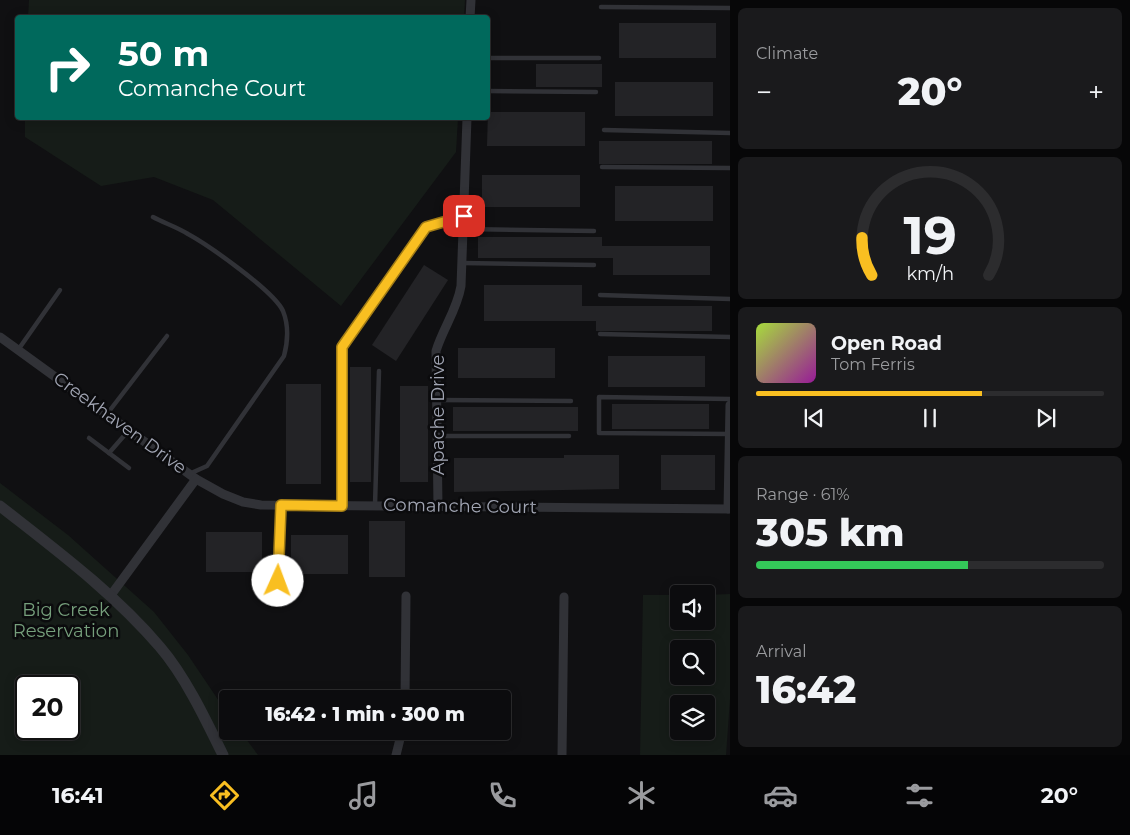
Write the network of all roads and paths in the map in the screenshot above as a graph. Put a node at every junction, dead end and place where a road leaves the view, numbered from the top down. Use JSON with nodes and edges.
{"nodes":[{"id":1,"x":471,"y":0,"type":"edge"},
{"id":2,"x":601,"y":6,"type":"dead end"},
{"id":3,"x":730,"y":8,"type":"edge"},
{"id":4,"x":470,"y":15,"type":"edge"},
{"id":5,"x":490,"y":58,"type":"edge"},
{"id":6,"x":599,"y":58,"type":"dead end"},
{"id":7,"x":490,"y":91,"type":"edge"},
{"id":8,"x":596,"y":92,"type":"dead end"},
{"id":9,"x":467,"y":120,"type":"edge"},
{"id":10,"x":604,"y":130,"type":"dead end"},
{"id":11,"x":730,"y":133,"type":"edge"},
{"id":12,"x":602,"y":167,"type":"dead end"},
{"id":13,"x":730,"y":168,"type":"edge"},
{"id":14,"x":464,"y":216,"type":"junction"},
{"id":15,"x":153,"y":217,"type":"dead end"},
{"id":16,"x":463,"y":229,"type":"junction"},
{"id":17,"x":594,"y":231,"type":"dead end"},
{"id":18,"x":462,"y":263,"type":"junction"},
{"id":19,"x":594,"y":265,"type":"dead end"},
{"id":20,"x":60,"y":290,"type":"dead end"},
{"id":21,"x":600,"y":295,"type":"dead end"},
{"id":22,"x":730,"y":298,"type":"edge"},
{"id":23,"x":600,"y":334,"type":"dead end"},
{"id":24,"x":0,"y":336,"type":"edge"},
{"id":25,"x":167,"y":336,"type":"dead end"},
{"id":26,"x":730,"y":337,"type":"edge"},
{"id":27,"x":18,"y":350,"type":"junction"},
{"id":28,"x":379,"y":371,"type":"dead end"},
{"id":29,"x":730,"y":398,"type":"edge"},
{"id":30,"x":437,"y":400,"type":"junction"},
{"id":31,"x":571,"y":401,"type":"dead end"},
{"id":32,"x":730,"y":405,"type":"edge"},
{"id":33,"x":106,"y":414,"type":"junction"},
{"id":34,"x":129,"y":430,"type":"junction"},
{"id":35,"x":730,"y":434,"type":"edge"},
{"id":36,"x":437,"y":436,"type":"junction"},
{"id":37,"x":569,"y":436,"type":"dead end"},
{"id":38,"x":89,"y":438,"type":"dead end"},
{"id":39,"x":109,"y":453,"type":"junction"},
{"id":40,"x":129,"y":468,"type":"dead end"},
{"id":41,"x":192,"y":476,"type":"junction"},
{"id":42,"x":281,"y":505,"type":"junction"},
{"id":43,"x":375,"y":505,"type":"junction"},
{"id":44,"x":0,"y":506,"type":"edge"},
{"id":45,"x":342,"y":506,"type":"junction"},
{"id":46,"x":438,"y":507,"type":"junction"},
{"id":47,"x":729,"y":509,"type":"edge"},
{"id":48,"x":278,"y":581,"type":"dead end"},
{"id":49,"x":111,"y":595,"type":"junction"},
{"id":50,"x":406,"y":596,"type":"dead end"},
{"id":51,"x":564,"y":597,"type":"dead end"},
{"id":52,"x":404,"y":690,"type":"edge"},
{"id":53,"x":400,"y":740,"type":"edge"},
{"id":54,"x":223,"y":755,"type":"edge"},
{"id":55,"x":396,"y":755,"type":"edge"},
{"id":56,"x":562,"y":755,"type":"edge"}],
"edges":[{"from":1,"to":4,"type":"street"},
{"from":2,"to":3,"type":"lane"},
{"from":5,"to":6,"type":"lane"},
{"from":7,"to":8,"type":"lane"},
{"from":9,"to":14,"type":"street","name":"Apache Drive"},
{"from":10,"to":11,"type":"lane"},
{"from":12,"to":13,"type":"lane"},
{"from":14,"to":16,"type":"street","name":"Apache Drive"},
{"from":14,"to":45,"type":"street"},
{"from":15,"to":41,"type":"lane"},
{"from":16,"to":17,"type":"lane"},
{"from":16,"to":18,"type":"street","name":"Apache Drive"},
{"from":18,"to":19,"type":"lane"},
{"from":18,"to":30,"type":"street","name":"Apache Drive"},
{"from":20,"to":27,"type":"lane"},
{"from":21,"to":22,"type":"lane"},
{"from":23,"to":26,"type":"lane"},
{"from":24,"to":27,"type":"street","name":"Creekhaven Drive"},
{"from":25,"to":33,"type":"lane"},
{"from":27,"to":33,"type":"street","name":"Creekhaven Drive"},
{"from":28,"to":43,"type":"lane"},
{"from":29,"to":35,"type":"lane"},
{"from":30,"to":31,"type":"lane"},
{"from":30,"to":36,"type":"street","name":"Apache Drive"},
{"from":32,"to":35,"type":"street"},
{"from":33,"to":34,"type":"street","name":"Creekhaven Drive"},
{"from":34,"to":39,"type":"lane"},
{"from":34,"to":41,"type":"street","name":"Creekhaven Drive"},
{"from":35,"to":47,"type":"street"},
{"from":36,"to":37,"type":"lane"},
{"from":36,"to":46,"type":"street","name":"Apache Drive"},
{"from":38,"to":39,"type":"lane"},
{"from":39,"to":40,"type":"lane"},
{"from":41,"to":42,"type":"street","name":"Comanche Court"},
{"from":41,"to":49,"type":"street","name":"Creekhaven Drive"},
{"from":42,"to":45,"type":"street","name":"Comanche Court"},
{"from":42,"to":48,"type":"lane"},
{"from":43,"to":45,"type":"street","name":"Comanche Court"},
{"from":43,"to":46,"type":"street","name":"Comanche Court"},
{"from":44,"to":49,"type":"street"},
{"from":46,"to":47,"type":"street","name":"Comanche Court"},
{"from":49,"to":54,"type":"street"},
{"from":50,"to":52,"type":"street"},
{"from":51,"to":56,"type":"street"},
{"from":53,"to":55,"type":"street"}]}
